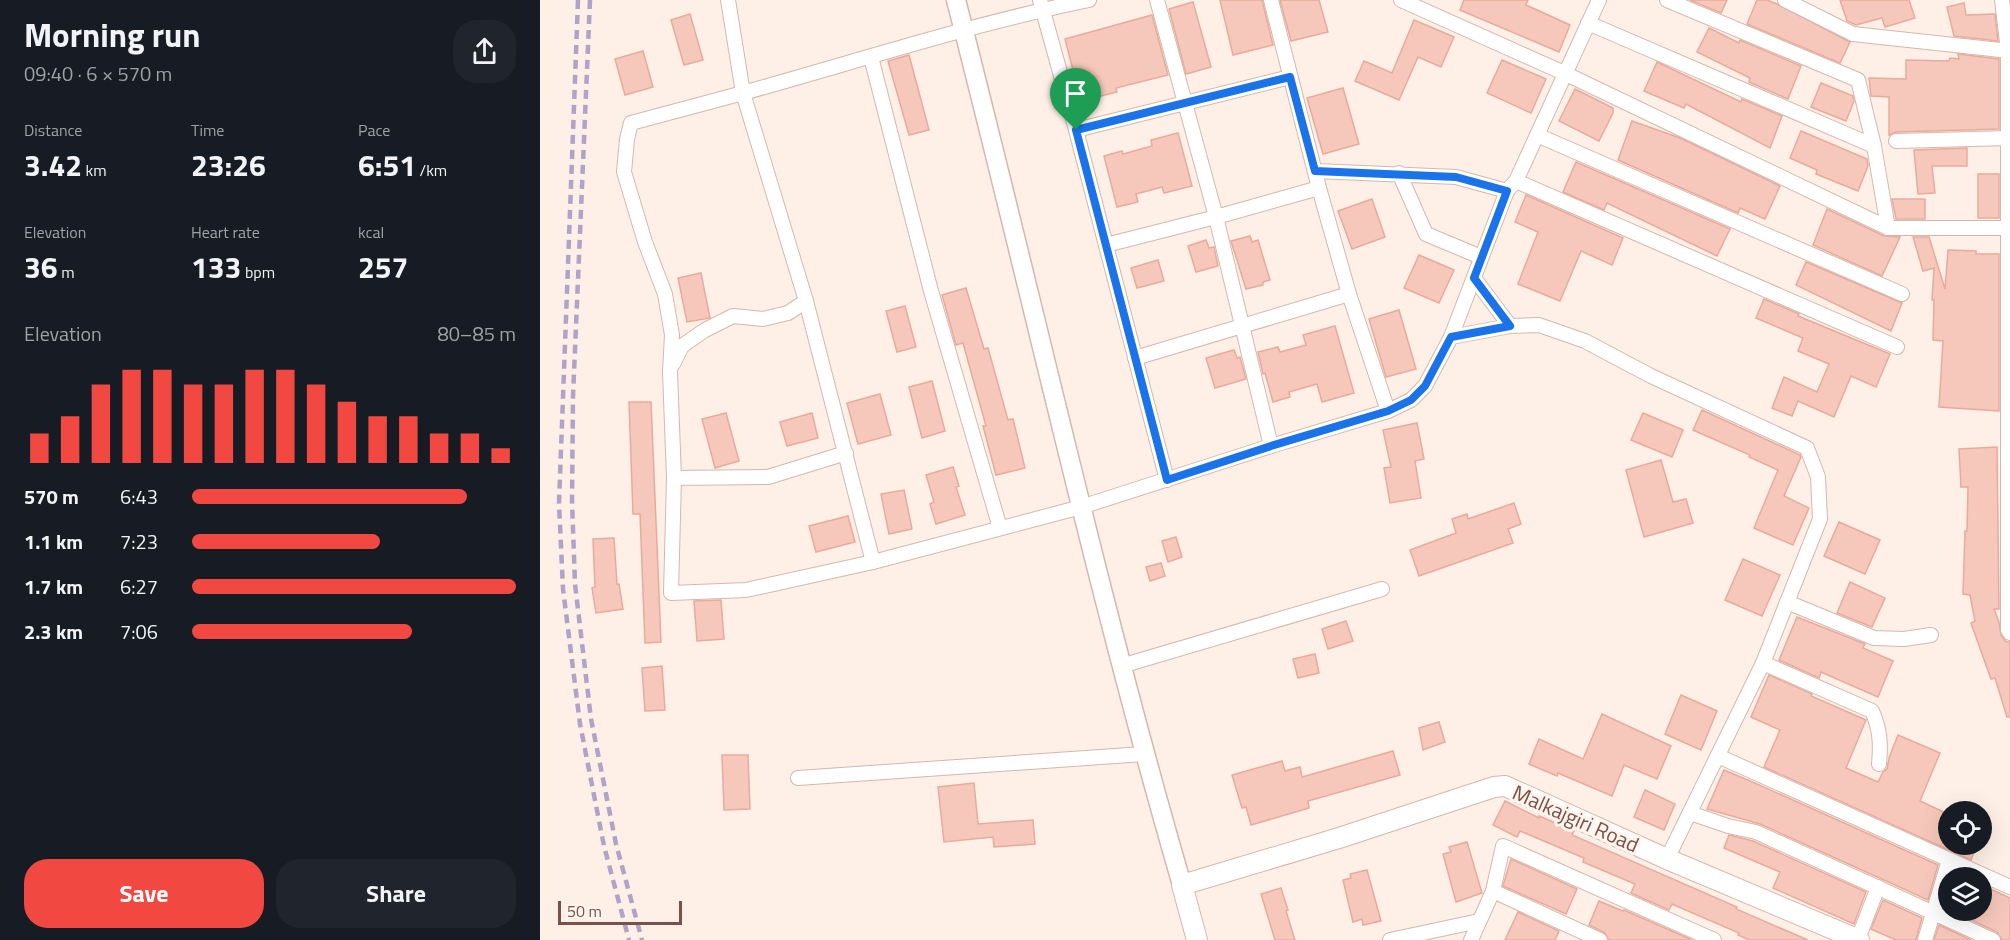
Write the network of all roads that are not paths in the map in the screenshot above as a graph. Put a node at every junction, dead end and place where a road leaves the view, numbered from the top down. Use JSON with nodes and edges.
{"nodes":[{"id":1,"x":728,"y":0,"type":"edge"},
{"id":2,"x":956,"y":0,"type":"edge"},
{"id":3,"x":1089,"y":0,"type":"edge"},
{"id":4,"x":1156,"y":0,"type":"edge"},
{"id":5,"x":1271,"y":0,"type":"edge"},
{"id":6,"x":1401,"y":0,"type":"edge"},
{"id":7,"x":1599,"y":0,"type":"edge"},
{"id":8,"x":1667,"y":0,"type":"edge"},
{"id":9,"x":1785,"y":0,"type":"edge"},
{"id":10,"x":2002,"y":0,"type":"edge"},
{"id":11,"x":1042,"y":5,"type":"edge"},
{"id":12,"x":1588,"y":23,"type":"junction"},
{"id":13,"x":964,"y":30,"type":"junction"},
{"id":14,"x":2009,"y":51,"type":"edge"},
{"id":15,"x":871,"y":57,"type":"junction"},
{"id":16,"x":1564,"y":73,"type":"junction"},
{"id":17,"x":1290,"y":77,"type":"junction"},
{"id":18,"x":743,"y":93,"type":"junction"},
{"id":19,"x":1184,"y":103,"type":"junction"},
{"id":20,"x":1076,"y":130,"type":"junction"},
{"id":21,"x":1537,"y":135,"type":"junction"},
{"id":22,"x":2009,"y":139,"type":"edge"},
{"id":23,"x":1896,"y":141,"type":"dead end"},
{"id":24,"x":1874,"y":146,"type":"junction"},
{"id":25,"x":1315,"y":171,"type":"junction"},
{"id":26,"x":1399,"y":173,"type":"junction"},
{"id":27,"x":1512,"y":186,"type":"junction"},
{"id":28,"x":1319,"y":188,"type":"junction"},
{"id":29,"x":1216,"y":217,"type":"junction"},
{"id":30,"x":1888,"y":228,"type":"junction"},
{"id":31,"x":2008,"y":228,"type":"edge"},
{"id":32,"x":1106,"y":245,"type":"junction"},
{"id":33,"x":1481,"y":257,"type":"junction"},
{"id":34,"x":1474,"y":278,"type":"junction"},
{"id":35,"x":1349,"y":294,"type":"junction"},
{"id":36,"x":1902,"y":294,"type":"dead end"},
{"id":37,"x":806,"y":301,"type":"junction"},
{"id":38,"x":1510,"y":326,"type":"junction"},
{"id":39,"x":1242,"y":327,"type":"junction"},
{"id":40,"x":1451,"y":337,"type":"junction"},
{"id":41,"x":1897,"y":347,"type":"dead end"},
{"id":42,"x":1135,"y":358,"type":"junction"},
{"id":43,"x":670,"y":372,"type":"junction"},
{"id":44,"x":1388,"y":411,"type":"junction"},
{"id":45,"x":2009,"y":427,"type":"edge"},
{"id":46,"x":1271,"y":446,"type":"junction"},
{"id":47,"x":846,"y":453,"type":"junction"},
{"id":48,"x":674,"y":478,"type":"junction"},
{"id":49,"x":1167,"y":480,"type":"junction"},
{"id":50,"x":1081,"y":507,"type":"junction"},
{"id":51,"x":999,"y":528,"type":"junction"},
{"id":52,"x":873,"y":562,"type":"junction"},
{"id":53,"x":1382,"y":589,"type":"dead end"},
{"id":54,"x":1787,"y":602,"type":"junction"},
{"id":55,"x":2009,"y":631,"type":"edge"},
{"id":56,"x":1931,"y":636,"type":"dead end"},
{"id":57,"x":1763,"y":663,"type":"junction"},
{"id":58,"x":1121,"y":666,"type":"junction"},
{"id":59,"x":1144,"y":754,"type":"junction"},
{"id":60,"x":1718,"y":756,"type":"junction"},
{"id":61,"x":1878,"y":764,"type":"dead end"},
{"id":62,"x":798,"y":778,"type":"dead end"},
{"id":63,"x":1690,"y":813,"type":"junction"},
{"id":64,"x":1667,"y":859,"type":"junction"},
{"id":65,"x":1949,"y":860,"type":"junction"},
{"id":66,"x":1182,"y":885,"type":"junction"},
{"id":67,"x":1878,"y":887,"type":"junction"},
{"id":68,"x":2010,"y":887,"type":"edge"},
{"id":69,"x":1493,"y":891,"type":"junction"},
{"id":70,"x":1934,"y":913,"type":"junction"},
{"id":71,"x":1479,"y":921,"type":"junction"},
{"id":72,"x":1197,"y":940,"type":"edge"},
{"id":73,"x":1390,"y":940,"type":"edge"},
{"id":74,"x":1471,"y":940,"type":"edge"},
{"id":75,"x":1600,"y":940,"type":"edge"},
{"id":76,"x":1714,"y":940,"type":"edge"},
{"id":77,"x":1859,"y":940,"type":"edge"},
{"id":78,"x":1925,"y":940,"type":"edge"},
{"id":79,"x":1993,"y":940,"type":"edge"}],
"edges":[{"from":1,"to":18,"type":"street"},
{"from":2,"to":13,"type":"street"},
{"from":3,"to":11,"type":"street"},
{"from":4,"to":19,"type":"street"},
{"from":5,"to":17,"type":"street"},
{"from":6,"to":16,"type":"street"},
{"from":7,"to":12,"type":"street"},
{"from":8,"to":24,"type":"street"},
{"from":9,"to":14,"type":"street"},
{"from":10,"to":14,"type":"street"},
{"from":11,"to":13,"type":"street"},
{"from":11,"to":20,"type":"street"},
{"from":12,"to":16,"type":"street"},
{"from":12,"to":24,"type":"street"},
{"from":13,"to":15,"type":"street"},
{"from":13,"to":50,"type":"street"},
{"from":14,"to":22,"type":"street"},
{"from":15,"to":18,"type":"street"},
{"from":15,"to":51,"type":"street"},
{"from":16,"to":21,"type":"street"},
{"from":16,"to":30,"type":"street"},
{"from":17,"to":19,"type":"street"},
{"from":17,"to":25,"type":"street"},
{"from":18,"to":37,"type":"street"},
{"from":18,"to":43,"type":"street"},
{"from":19,"to":20,"type":"street"},
{"from":19,"to":29,"type":"street"},
{"from":20,"to":32,"type":"street"},
{"from":21,"to":27,"type":"street"},
{"from":21,"to":36,"type":"street"},
{"from":22,"to":23,"type":"street"},
{"from":22,"to":31,"type":"street"},
{"from":24,"to":30,"type":"street"},
{"from":25,"to":26,"type":"street"},
{"from":25,"to":28,"type":"street"},
{"from":26,"to":27,"type":"street"},
{"from":26,"to":33,"type":"street"},
{"from":27,"to":33,"type":"street"},
{"from":27,"to":41,"type":"street"},
{"from":28,"to":29,"type":"street"},
{"from":28,"to":35,"type":"street"},
{"from":29,"to":32,"type":"street"},
{"from":29,"to":39,"type":"street"},
{"from":30,"to":31,"type":"street"},
{"from":31,"to":45,"type":"street"},
{"from":32,"to":42,"type":"street"},
{"from":33,"to":34,"type":"street"},
{"from":34,"to":38,"type":"street"},
{"from":34,"to":40,"type":"street"},
{"from":35,"to":39,"type":"street"},
{"from":35,"to":44,"type":"street"},
{"from":37,"to":43,"type":"street"},
{"from":37,"to":47,"type":"street"},
{"from":38,"to":40,"type":"street"},
{"from":38,"to":54,"type":"street"},
{"from":39,"to":42,"type":"street"},
{"from":39,"to":46,"type":"street"},
{"from":40,"to":44,"type":"street"},
{"from":42,"to":49,"type":"street"},
{"from":43,"to":48,"type":"street"},
{"from":44,"to":46,"type":"street"},
{"from":45,"to":55,"type":"street"},
{"from":46,"to":49,"type":"street"},
{"from":47,"to":48,"type":"street"},
{"from":47,"to":52,"type":"street"},
{"from":48,"to":52,"type":"street"},
{"from":49,"to":50,"type":"street"},
{"from":50,"to":51,"type":"street"},
{"from":50,"to":58,"type":"street"},
{"from":51,"to":52,"type":"street"},
{"from":53,"to":58,"type":"street"},
{"from":54,"to":56,"type":"street"},
{"from":54,"to":57,"type":"street"},
{"from":57,"to":60,"type":"street"},
{"from":57,"to":61,"type":"street"},
{"from":58,"to":59,"type":"street"},
{"from":59,"to":62,"type":"street"},
{"from":59,"to":66,"type":"street"},
{"from":60,"to":63,"type":"street"},
{"from":60,"to":65,"type":"street"},
{"from":63,"to":64,"type":"street"},
{"from":63,"to":67,"type":"street"},
{"from":64,"to":66,"type":"main road","name":"Malkajgiri Road"},
{"from":64,"to":77,"type":"main road","name":"Malkajgiri Road"},
{"from":65,"to":68,"type":"street"},
{"from":65,"to":70,"type":"street"},
{"from":66,"to":72,"type":"main road"},
{"from":67,"to":70,"type":"street"},
{"from":67,"to":77,"type":"street"},
{"from":69,"to":71,"type":"street"},
{"from":69,"to":75,"type":"street"},
{"from":69,"to":76,"type":"street"},
{"from":70,"to":78,"type":"street"},
{"from":70,"to":79,"type":"street"},
{"from":71,"to":73,"type":"street"},
{"from":71,"to":74,"type":"street"}]}
